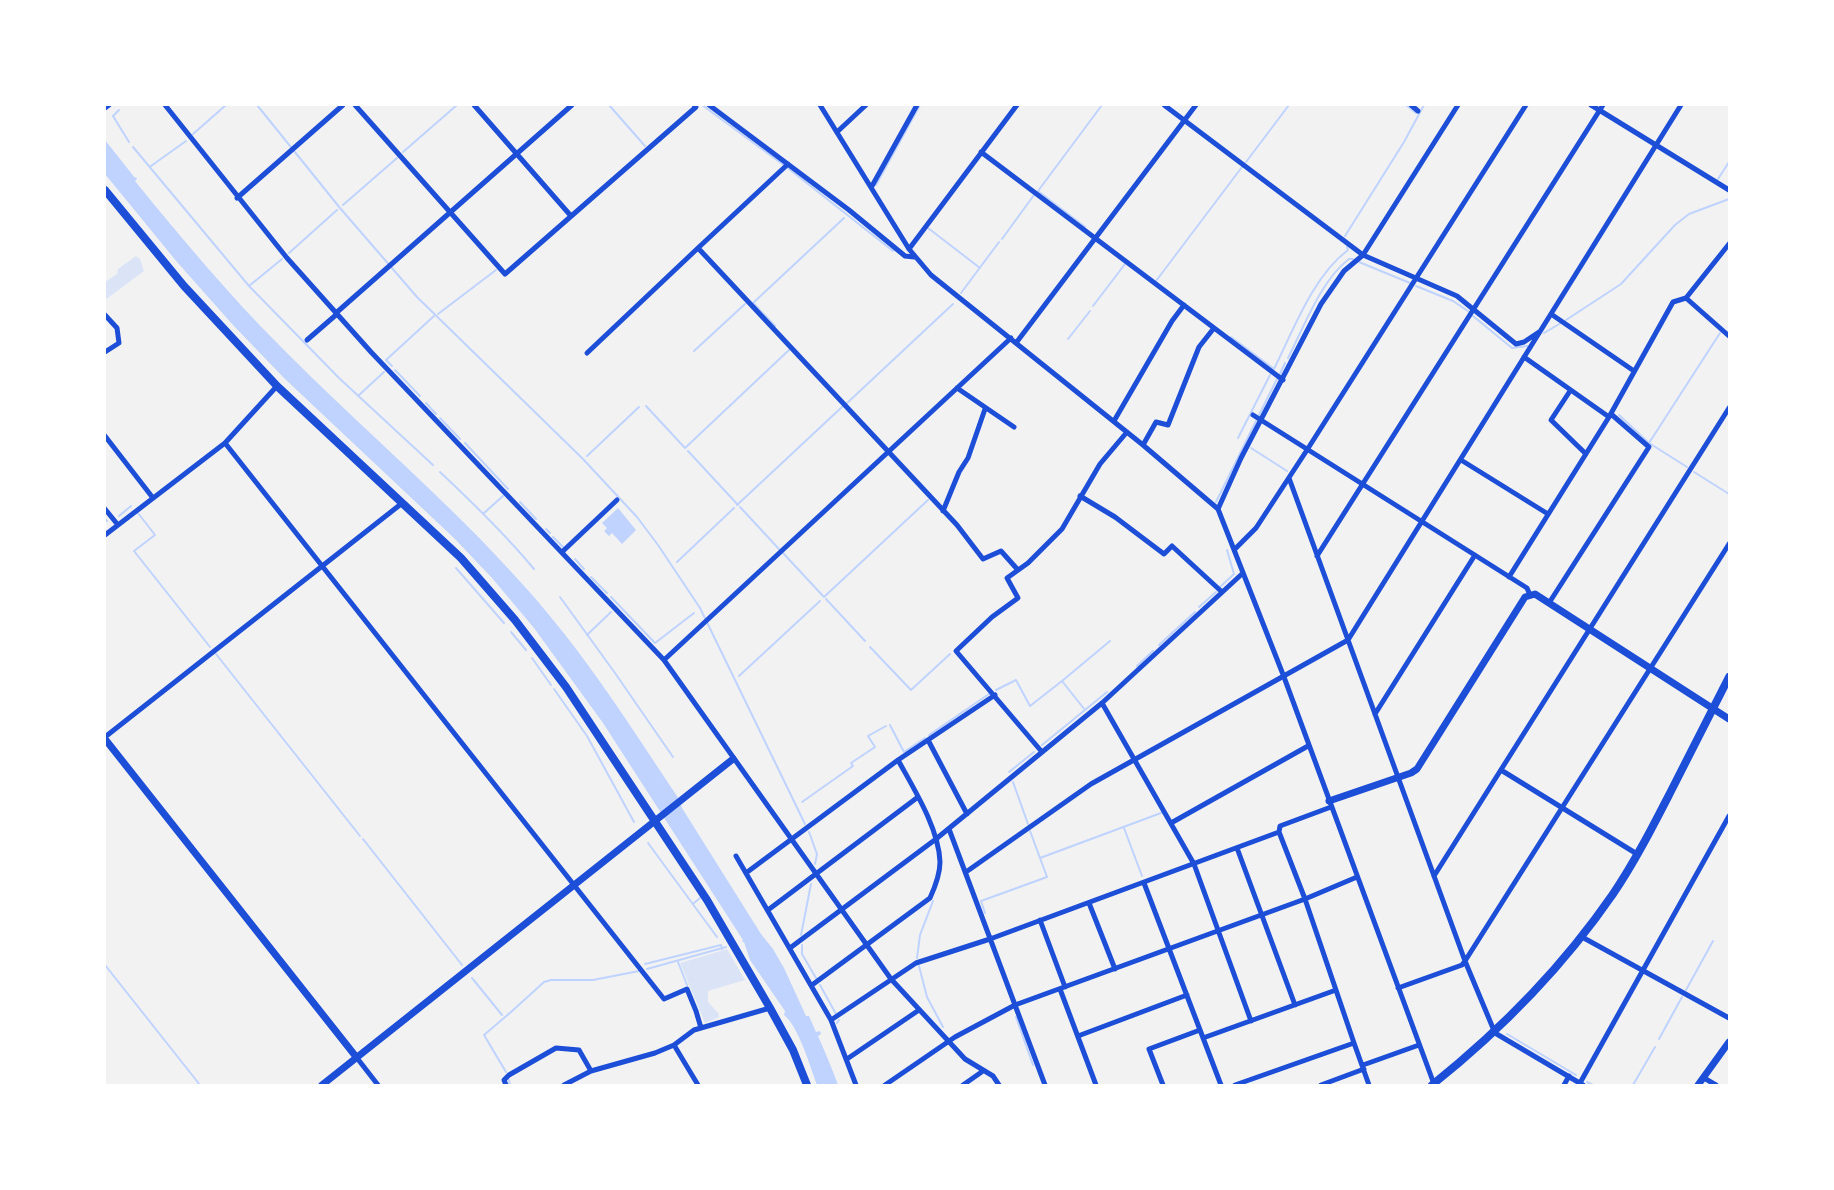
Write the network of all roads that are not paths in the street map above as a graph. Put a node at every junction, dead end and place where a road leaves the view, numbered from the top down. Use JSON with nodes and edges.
{"nodes":[{"id":1,"x":109,"y":105,"type":"edge"},
{"id":2,"x":165,"y":105,"type":"edge"},
{"id":3,"x":343,"y":105,"type":"edge"},
{"id":4,"x":355,"y":105,"type":"edge"},
{"id":5,"x":474,"y":105,"type":"edge"},
{"id":6,"x":572,"y":105,"type":"edge"},
{"id":7,"x":694,"y":105,"type":"edge"},
{"id":8,"x":709,"y":105,"type":"edge"},
{"id":9,"x":820,"y":105,"type":"edge"},
{"id":10,"x":866,"y":105,"type":"edge"},
{"id":11,"x":917,"y":105,"type":"edge"},
{"id":12,"x":1017,"y":105,"type":"edge"},
{"id":13,"x":1164,"y":105,"type":"edge"},
{"id":14,"x":1196,"y":105,"type":"edge"},
{"id":15,"x":1411,"y":105,"type":"edge"},
{"id":16,"x":1458,"y":105,"type":"edge"},
{"id":17,"x":1526,"y":105,"type":"edge"},
{"id":18,"x":1591,"y":105,"type":"edge"},
{"id":19,"x":1681,"y":105,"type":"edge"},
{"id":20,"x":105,"y":108,"type":"edge"},
{"id":21,"x":1601,"y":108,"type":"edge"},
{"id":22,"x":1418,"y":111,"type":"dead end"},
{"id":23,"x":1185,"y":120,"type":"junction"},
{"id":24,"x":837,"y":132,"type":"junction"},
{"id":25,"x":1656,"y":145,"type":"junction"},
{"id":26,"x":981,"y":152,"type":"junction"},
{"id":27,"x":517,"y":153,"type":"junction"},
{"id":28,"x":786,"y":165,"type":"junction"},
{"id":29,"x":872,"y":186,"type":"junction"},
{"id":30,"x":105,"y":190,"type":"edge"},
{"id":31,"x":1729,"y":190,"type":"edge"},
{"id":32,"x":237,"y":198,"type":"junction"},
{"id":33,"x":108,"y":200,"type":"edge"},
{"id":34,"x":451,"y":212,"type":"junction"},
{"id":35,"x":571,"y":216,"type":"junction"},
{"id":36,"x":1095,"y":238,"type":"junction"},
{"id":37,"x":1729,"y":244,"type":"edge"},
{"id":38,"x":698,"y":248,"type":"junction"},
{"id":39,"x":909,"y":249,"type":"junction"},
{"id":40,"x":1363,"y":255,"type":"junction"},
{"id":41,"x":914,"y":257,"type":"junction"},
{"id":42,"x":1416,"y":278,"type":"junction"},
{"id":43,"x":1686,"y":298,"type":"junction"},
{"id":44,"x":1184,"y":305,"type":"junction"},
{"id":45,"x":1474,"y":308,"type":"junction"},
{"id":46,"x":337,"y":313,"type":"junction"},
{"id":47,"x":1551,"y":314,"type":"junction"},
{"id":48,"x":105,"y":315,"type":"edge"},
{"id":49,"x":1214,"y":328,"type":"junction"},
{"id":50,"x":1540,"y":332,"type":"junction"},
{"id":51,"x":1729,"y":336,"type":"edge"},
{"id":52,"x":1011,"y":338,"type":"junction"},
{"id":53,"x":307,"y":340,"type":"dead end"},
{"id":54,"x":1016,"y":343,"type":"junction"},
{"id":55,"x":105,"y":352,"type":"edge"},
{"id":56,"x":587,"y":353,"type":"dead end"},
{"id":57,"x":1524,"y":357,"type":"junction"},
{"id":58,"x":1634,"y":371,"type":"junction"},
{"id":59,"x":1283,"y":380,"type":"junction"},
{"id":60,"x":277,"y":386,"type":"junction"},
{"id":61,"x":957,"y":388,"type":"junction"},
{"id":62,"x":1570,"y":391,"type":"junction"},
{"id":63,"x":1729,"y":408,"type":"edge"},
{"id":64,"x":985,"y":409,"type":"junction"},
{"id":65,"x":1610,"y":415,"type":"junction"},
{"id":66,"x":1253,"y":416,"type":"dead end"},
{"id":67,"x":1113,"y":421,"type":"junction"},
{"id":68,"x":1261,"y":421,"type":"junction"},
{"id":69,"x":1014,"y":427,"type":"dead end"},
{"id":70,"x":1127,"y":432,"type":"junction"},
{"id":71,"x":105,"y":436,"type":"edge"},
{"id":72,"x":225,"y":443,"type":"junction"},
{"id":73,"x":1143,"y":445,"type":"junction"},
{"id":74,"x":1307,"y":450,"type":"junction"},
{"id":75,"x":888,"y":452,"type":"junction"},
{"id":76,"x":1586,"y":454,"type":"junction"},
{"id":77,"x":1461,"y":460,"type":"junction"},
{"id":78,"x":1289,"y":478,"type":"junction"},
{"id":79,"x":1364,"y":485,"type":"junction"},
{"id":80,"x":1080,"y":496,"type":"junction"},
{"id":81,"x":153,"y":498,"type":"junction"},
{"id":82,"x":617,"y":500,"type":"dead end"},
{"id":83,"x":401,"y":504,"type":"junction"},
{"id":84,"x":105,"y":509,"type":"edge"},
{"id":85,"x":1218,"y":509,"type":"junction"},
{"id":86,"x":943,"y":511,"type":"junction"},
{"id":87,"x":1548,"y":514,"type":"junction"},
{"id":88,"x":1423,"y":522,"type":"junction"},
{"id":89,"x":118,"y":525,"type":"junction"},
{"id":90,"x":105,"y":535,"type":"edge"},
{"id":91,"x":1729,"y":544,"type":"edge"},
{"id":92,"x":1235,"y":549,"type":"junction"},
{"id":93,"x":562,"y":552,"type":"junction"},
{"id":94,"x":1475,"y":555,"type":"junction"},
{"id":95,"x":1317,"y":556,"type":"junction"},
{"id":96,"x":322,"y":566,"type":"junction"},
{"id":97,"x":1018,"y":570,"type":"junction"},
{"id":98,"x":1243,"y":573,"type":"junction"},
{"id":99,"x":1509,"y":577,"type":"junction"},
{"id":100,"x":1222,"y":592,"type":"junction"},
{"id":101,"x":1530,"y":595,"type":"junction"},
{"id":102,"x":1549,"y":603,"type":"junction"},
{"id":103,"x":1590,"y":630,"type":"junction"},
{"id":104,"x":1348,"y":640,"type":"junction"},
{"id":105,"x":664,"y":660,"type":"junction"},
{"id":106,"x":1650,"y":669,"type":"junction"},
{"id":107,"x":1284,"y":677,"type":"junction"},
{"id":108,"x":1729,"y":677,"type":"edge"},
{"id":109,"x":995,"y":695,"type":"junction"},
{"id":110,"x":1102,"y":703,"type":"junction"},
{"id":111,"x":1713,"y":709,"type":"junction"},
{"id":112,"x":1376,"y":714,"type":"junction"},
{"id":113,"x":1729,"y":719,"type":"edge"},
{"id":114,"x":105,"y":738,"type":"edge"},
{"id":115,"x":928,"y":740,"type":"junction"},
{"id":116,"x":1308,"y":746,"type":"junction"},
{"id":117,"x":1042,"y":752,"type":"junction"},
{"id":118,"x":733,"y":759,"type":"junction"},
{"id":119,"x":898,"y":760,"type":"junction"},
{"id":120,"x":1135,"y":760,"type":"junction"},
{"id":121,"x":1501,"y":770,"type":"junction"},
{"id":122,"x":1398,"y":777,"type":"junction"},
{"id":123,"x":918,"y":798,"type":"junction"},
{"id":124,"x":1330,"y":804,"type":"junction"},
{"id":125,"x":1563,"y":808,"type":"junction"},
{"id":126,"x":967,"y":814,"type":"junction"},
{"id":127,"x":1729,"y":816,"type":"edge"},
{"id":128,"x":656,"y":820,"type":"junction"},
{"id":129,"x":1171,"y":823,"type":"junction"},
{"id":130,"x":949,"y":829,"type":"junction"},
{"id":131,"x":1279,"y":832,"type":"junction"},
{"id":132,"x":792,"y":838,"type":"junction"},
{"id":133,"x":936,"y":839,"type":"junction"},
{"id":134,"x":1237,"y":848,"type":"junction"},
{"id":135,"x":1637,"y":854,"type":"junction"},
{"id":136,"x":736,"y":856,"type":"dead end"},
{"id":137,"x":1194,"y":864,"type":"junction"},
{"id":138,"x":966,"y":872,"type":"junction"},
{"id":139,"x":746,"y":873,"type":"junction"},
{"id":140,"x":817,"y":875,"type":"junction"},
{"id":141,"x":1434,"y":876,"type":"junction"},
{"id":142,"x":1357,"y":877,"type":"junction"},
{"id":143,"x":1144,"y":883,"type":"junction"},
{"id":144,"x":574,"y":885,"type":"junction"},
{"id":145,"x":1305,"y":899,"type":"junction"},
{"id":146,"x":1089,"y":903,"type":"junction"},
{"id":147,"x":768,"y":910,"type":"junction"},
{"id":148,"x":842,"y":910,"type":"junction"},
{"id":149,"x":1261,"y":915,"type":"junction"},
{"id":150,"x":1040,"y":920,"type":"junction"},
{"id":151,"x":1217,"y":932,"type":"junction"},
{"id":152,"x":1582,"y":937,"type":"junction"},
{"id":153,"x":990,"y":939,"type":"junction"},
{"id":154,"x":868,"y":946,"type":"junction"},
{"id":155,"x":790,"y":948,"type":"junction"},
{"id":156,"x":1169,"y":949,"type":"junction"},
{"id":157,"x":1465,"y":961,"type":"junction"},
{"id":158,"x":1115,"y":969,"type":"junction"},
{"id":159,"x":1642,"y":972,"type":"junction"},
{"id":160,"x":891,"y":980,"type":"junction"},
{"id":161,"x":812,"y":985,"type":"junction"},
{"id":162,"x":1063,"y":988,"type":"junction"},
{"id":163,"x":1398,"y":988,"type":"junction"},
{"id":164,"x":1336,"y":990,"type":"junction"},
{"id":165,"x":1186,"y":995,"type":"junction"},
{"id":166,"x":1015,"y":1005,"type":"junction"},
{"id":167,"x":1295,"y":1005,"type":"junction"},
{"id":168,"x":770,"y":1008,"type":"junction"},
{"id":169,"x":919,"y":1010,"type":"junction"},
{"id":170,"x":1729,"y":1018,"type":"edge"},
{"id":171,"x":831,"y":1020,"type":"junction"},
{"id":172,"x":1251,"y":1021,"type":"junction"},
{"id":173,"x":701,"y":1028,"type":"junction"},
{"id":174,"x":1200,"y":1030,"type":"junction"},
{"id":175,"x":1495,"y":1033,"type":"junction"},
{"id":176,"x":1078,"y":1036,"type":"junction"},
{"id":177,"x":1203,"y":1038,"type":"junction"},
{"id":178,"x":949,"y":1041,"type":"junction"},
{"id":179,"x":1729,"y":1042,"type":"edge"},
{"id":180,"x":1354,"y":1043,"type":"junction"},
{"id":181,"x":674,"y":1045,"type":"junction"},
{"id":182,"x":1419,"y":1045,"type":"junction"},
{"id":183,"x":357,"y":1058,"type":"junction"},
{"id":184,"x":846,"y":1059,"type":"junction"},
{"id":185,"x":1363,"y":1067,"type":"junction"},
{"id":186,"x":591,"y":1071,"type":"junction"},
{"id":187,"x":983,"y":1071,"type":"junction"},
{"id":188,"x":1569,"y":1076,"type":"junction"},
{"id":189,"x":1704,"y":1078,"type":"junction"},
{"id":190,"x":1582,"y":1084,"type":"edge"},
{"id":191,"x":322,"y":1085,"type":"edge"},
{"id":192,"x":378,"y":1085,"type":"edge"},
{"id":193,"x":506,"y":1085,"type":"edge"},
{"id":194,"x":564,"y":1085,"type":"edge"},
{"id":195,"x":698,"y":1085,"type":"edge"},
{"id":196,"x":807,"y":1085,"type":"edge"},
{"id":197,"x":856,"y":1085,"type":"edge"},
{"id":198,"x":885,"y":1085,"type":"edge"},
{"id":199,"x":963,"y":1085,"type":"edge"},
{"id":200,"x":999,"y":1085,"type":"edge"},
{"id":201,"x":1045,"y":1085,"type":"edge"},
{"id":202,"x":1096,"y":1085,"type":"edge"},
{"id":203,"x":1163,"y":1085,"type":"edge"},
{"id":204,"x":1221,"y":1085,"type":"edge"},
{"id":205,"x":1235,"y":1085,"type":"edge"},
{"id":206,"x":1323,"y":1085,"type":"edge"},
{"id":207,"x":1370,"y":1085,"type":"edge"},
{"id":208,"x":1434,"y":1085,"type":"edge"},
{"id":209,"x":1564,"y":1085,"type":"edge"},
{"id":210,"x":1698,"y":1085,"type":"edge"},
{"id":211,"x":1716,"y":1085,"type":"edge"}],
"edges":[{"from":1,"to":20,"type":"street"},
{"from":2,"to":32,"type":"street"},
{"from":3,"to":32,"type":"street"},
{"from":4,"to":34,"type":"street"},
{"from":5,"to":27,"type":"street"},
{"from":6,"to":27,"type":"street"},
{"from":7,"to":35,"type":"street"},
{"from":8,"to":28,"type":"street"},
{"from":9,"to":24,"type":"street"},
{"from":10,"to":24,"type":"street"},
{"from":11,"to":29,"type":"street"},
{"from":12,"to":26,"type":"street"},
{"from":13,"to":23,"type":"street"},
{"from":14,"to":23,"type":"street"},
{"from":15,"to":22,"type":"street"},
{"from":16,"to":40,"type":"street"},
{"from":17,"to":42,"type":"street"},
{"from":18,"to":21,"type":"street"},
{"from":19,"to":25,"type":"street"},
{"from":21,"to":25,"type":"street"},
{"from":21,"to":45,"type":"street"},
{"from":23,"to":36,"type":"street"},
{"from":23,"to":40,"type":"street"},
{"from":24,"to":29,"type":"street"},
{"from":25,"to":31,"type":"street"},
{"from":25,"to":47,"type":"street"},
{"from":26,"to":36,"type":"street"},
{"from":26,"to":39,"type":"street"},
{"from":27,"to":34,"type":"street"},
{"from":27,"to":35,"type":"street"},
{"from":28,"to":38,"type":"street"},
{"from":28,"to":41,"type":"street"},
{"from":29,"to":39,"type":"street"},
{"from":30,"to":33,"type":"main road"},
{"from":32,"to":46,"type":"street"},
{"from":33,"to":60,"type":"main road"},
{"from":34,"to":35,"type":"street"},
{"from":34,"to":46,"type":"street"},
{"from":36,"to":44,"type":"street"},
{"from":36,"to":54,"type":"street"},
{"from":37,"to":43,"type":"street"},
{"from":38,"to":56,"type":"street"},
{"from":38,"to":75,"type":"street"},
{"from":39,"to":41,"type":"street"},
{"from":40,"to":42,"type":"street"},
{"from":40,"to":59,"type":"street"},
{"from":41,"to":52,"type":"street"},
{"from":42,"to":45,"type":"street"},
{"from":42,"to":74,"type":"street"},
{"from":43,"to":51,"type":"street"},
{"from":43,"to":58,"type":"street"},
{"from":44,"to":49,"type":"street"},
{"from":44,"to":67,"type":"street"},
{"from":45,"to":50,"type":"street"},
{"from":45,"to":79,"type":"street"},
{"from":46,"to":53,"type":"street"},
{"from":46,"to":93,"type":"street"},
{"from":47,"to":50,"type":"street"},
{"from":47,"to":58,"type":"street"},
{"from":48,"to":55,"type":"street"},
{"from":49,"to":59,"type":"street"},
{"from":49,"to":73,"type":"street"},
{"from":50,"to":57,"type":"street"},
{"from":52,"to":54,"type":"street"},
{"from":52,"to":61,"type":"street"},
{"from":54,"to":67,"type":"street"},
{"from":57,"to":62,"type":"street"},
{"from":57,"to":77,"type":"street"},
{"from":58,"to":65,"type":"street"},
{"from":59,"to":68,"type":"street"},
{"from":60,"to":72,"type":"street"},
{"from":60,"to":83,"type":"main road"},
{"from":61,"to":64,"type":"street"},
{"from":61,"to":75,"type":"street"},
{"from":62,"to":65,"type":"street"},
{"from":62,"to":76,"type":"street"},
{"from":63,"to":103,"type":"street"},
{"from":64,"to":69,"type":"street"},
{"from":64,"to":86,"type":"street"},
{"from":65,"to":76,"type":"street"},
{"from":65,"to":102,"type":"street"},
{"from":66,"to":68,"type":"street"},
{"from":67,"to":70,"type":"street"},
{"from":68,"to":74,"type":"street"},
{"from":68,"to":85,"type":"street"},
{"from":70,"to":73,"type":"street"},
{"from":70,"to":80,"type":"street"},
{"from":71,"to":81,"type":"street"},
{"from":72,"to":81,"type":"street"},
{"from":72,"to":96,"type":"street"},
{"from":73,"to":85,"type":"street"},
{"from":74,"to":78,"type":"street"},
{"from":74,"to":79,"type":"street"},
{"from":75,"to":86,"type":"street"},
{"from":75,"to":105,"type":"street"},
{"from":76,"to":87,"type":"street"},
{"from":77,"to":87,"type":"street"},
{"from":77,"to":88,"type":"street"},
{"from":78,"to":92,"type":"street"},
{"from":78,"to":95,"type":"street"},
{"from":79,"to":88,"type":"street"},
{"from":79,"to":95,"type":"street"},
{"from":80,"to":97,"type":"street"},
{"from":80,"to":100,"type":"street"},
{"from":81,"to":89,"type":"street"},
{"from":82,"to":93,"type":"street"},
{"from":83,"to":96,"type":"street"},
{"from":83,"to":128,"type":"main road"},
{"from":84,"to":89,"type":"street"},
{"from":85,"to":92,"type":"street"},
{"from":86,"to":97,"type":"street"},
{"from":87,"to":99,"type":"street"},
{"from":88,"to":94,"type":"street"},
{"from":88,"to":104,"type":"street"},
{"from":89,"to":90,"type":"street"},
{"from":91,"to":106,"type":"street"},
{"from":92,"to":98,"type":"street"},
{"from":93,"to":105,"type":"street"},
{"from":94,"to":99,"type":"street"},
{"from":94,"to":112,"type":"street"},
{"from":95,"to":104,"type":"street"},
{"from":96,"to":114,"type":"street"},
{"from":96,"to":144,"type":"street"},
{"from":97,"to":109,"type":"street"},
{"from":98,"to":100,"type":"street"},
{"from":98,"to":107,"type":"street"},
{"from":99,"to":101,"type":"street"},
{"from":100,"to":110,"type":"street"},
{"from":101,"to":102,"type":"street"},
{"from":101,"to":122,"type":"street"},
{"from":102,"to":103,"type":"street"},
{"from":103,"to":106,"type":"street"},
{"from":103,"to":121,"type":"street"},
{"from":104,"to":107,"type":"street"},
{"from":104,"to":112,"type":"street"},
{"from":105,"to":118,"type":"street"},
{"from":106,"to":111,"type":"street"},
{"from":106,"to":125,"type":"street"},
{"from":107,"to":116,"type":"street"},
{"from":107,"to":120,"type":"street"},
{"from":108,"to":111,"type":"main road"},
{"from":109,"to":115,"type":"street"},
{"from":109,"to":117,"type":"street"},
{"from":110,"to":117,"type":"street"},
{"from":110,"to":120,"type":"street"},
{"from":111,"to":113,"type":"street"},
{"from":111,"to":135,"type":"main road"},
{"from":112,"to":122,"type":"street"},
{"from":114,"to":183,"type":"street"},
{"from":115,"to":119,"type":"street"},
{"from":115,"to":126,"type":"street"},
{"from":116,"to":124,"type":"street"},
{"from":116,"to":129,"type":"street"},
{"from":117,"to":126,"type":"street"},
{"from":118,"to":128,"type":"street"},
{"from":118,"to":132,"type":"street"},
{"from":119,"to":123,"type":"street"},
{"from":119,"to":132,"type":"street"},
{"from":120,"to":129,"type":"street"},
{"from":120,"to":138,"type":"street"},
{"from":121,"to":125,"type":"street"},
{"from":121,"to":141,"type":"street"},
{"from":122,"to":124,"type":"street"},
{"from":122,"to":141,"type":"street"},
{"from":123,"to":133,"type":"street"},
{"from":123,"to":140,"type":"street"},
{"from":124,"to":131,"type":"street"},
{"from":124,"to":142,"type":"street"},
{"from":125,"to":135,"type":"street"},
{"from":125,"to":157,"type":"street"},
{"from":126,"to":130,"type":"street"},
{"from":127,"to":159,"type":"street"},
{"from":128,"to":144,"type":"street"},
{"from":128,"to":168,"type":"main road"},
{"from":129,"to":137,"type":"street"},
{"from":130,"to":133,"type":"street"},
{"from":130,"to":138,"type":"street"},
{"from":131,"to":134,"type":"street"},
{"from":131,"to":145,"type":"street"},
{"from":132,"to":139,"type":"street"},
{"from":132,"to":140,"type":"street"},
{"from":133,"to":148,"type":"street"},
{"from":133,"to":154,"type":"street"},
{"from":134,"to":137,"type":"street"},
{"from":134,"to":149,"type":"street"},
{"from":135,"to":152,"type":"main road"},
{"from":136,"to":139,"type":"street"},
{"from":137,"to":143,"type":"street"},
{"from":137,"to":151,"type":"street"},
{"from":138,"to":153,"type":"street"},
{"from":139,"to":147,"type":"street"},
{"from":140,"to":147,"type":"street"},
{"from":140,"to":148,"type":"street"},
{"from":141,"to":157,"type":"street"},
{"from":142,"to":145,"type":"street"},
{"from":142,"to":163,"type":"street"},
{"from":143,"to":146,"type":"street"},
{"from":143,"to":156,"type":"street"},
{"from":144,"to":173,"type":"street"},
{"from":144,"to":183,"type":"street"},
{"from":145,"to":149,"type":"street"},
{"from":145,"to":164,"type":"street"},
{"from":146,"to":150,"type":"street"},
{"from":146,"to":158,"type":"street"},
{"from":147,"to":155,"type":"street"},
{"from":148,"to":154,"type":"street"},
{"from":148,"to":155,"type":"street"},
{"from":149,"to":151,"type":"street"},
{"from":149,"to":167,"type":"street"},
{"from":150,"to":153,"type":"street"},
{"from":150,"to":162,"type":"street"},
{"from":151,"to":156,"type":"street"},
{"from":151,"to":172,"type":"street"},
{"from":152,"to":159,"type":"street"},
{"from":152,"to":175,"type":"main road"},
{"from":153,"to":160,"type":"street"},
{"from":153,"to":166,"type":"street"},
{"from":154,"to":160,"type":"street"},
{"from":154,"to":161,"type":"street"},
{"from":155,"to":161,"type":"street"},
{"from":156,"to":158,"type":"street"},
{"from":156,"to":165,"type":"street"},
{"from":157,"to":163,"type":"street"},
{"from":157,"to":175,"type":"street"},
{"from":158,"to":162,"type":"street"},
{"from":159,"to":170,"type":"street"},
{"from":159,"to":190,"type":"street"},
{"from":160,"to":169,"type":"street"},
{"from":160,"to":171,"type":"street"},
{"from":161,"to":171,"type":"street"},
{"from":162,"to":166,"type":"street"},
{"from":162,"to":176,"type":"street"},
{"from":163,"to":182,"type":"street"},
{"from":164,"to":167,"type":"street"},
{"from":164,"to":180,"type":"street"},
{"from":165,"to":174,"type":"street"},
{"from":165,"to":176,"type":"street"},
{"from":166,"to":178,"type":"street"},
{"from":166,"to":201,"type":"street"},
{"from":167,"to":172,"type":"street"},
{"from":168,"to":173,"type":"street"},
{"from":168,"to":196,"type":"main road"},
{"from":169,"to":178,"type":"street"},
{"from":169,"to":184,"type":"street"},
{"from":171,"to":184,"type":"street"},
{"from":172,"to":177,"type":"street"},
{"from":173,"to":181,"type":"street"},
{"from":174,"to":177,"type":"street"},
{"from":174,"to":203,"type":"street"},
{"from":175,"to":188,"type":"street"},
{"from":175,"to":208,"type":"main road"},
{"from":176,"to":202,"type":"street"},
{"from":177,"to":204,"type":"street"},
{"from":178,"to":187,"type":"street"},
{"from":178,"to":198,"type":"street"},
{"from":179,"to":189,"type":"street"},
{"from":180,"to":185,"type":"street"},
{"from":180,"to":205,"type":"street"},
{"from":181,"to":186,"type":"street"},
{"from":181,"to":195,"type":"street"},
{"from":182,"to":185,"type":"street"},
{"from":182,"to":208,"type":"street"},
{"from":183,"to":191,"type":"street"},
{"from":183,"to":192,"type":"street"},
{"from":184,"to":197,"type":"street"},
{"from":185,"to":206,"type":"street"},
{"from":185,"to":207,"type":"street"},
{"from":186,"to":193,"type":"street"},
{"from":186,"to":194,"type":"street"},
{"from":187,"to":199,"type":"street"},
{"from":187,"to":200,"type":"street"},
{"from":188,"to":190,"type":"street"},
{"from":188,"to":209,"type":"street"},
{"from":189,"to":210,"type":"street"},
{"from":189,"to":211,"type":"street"}]}
